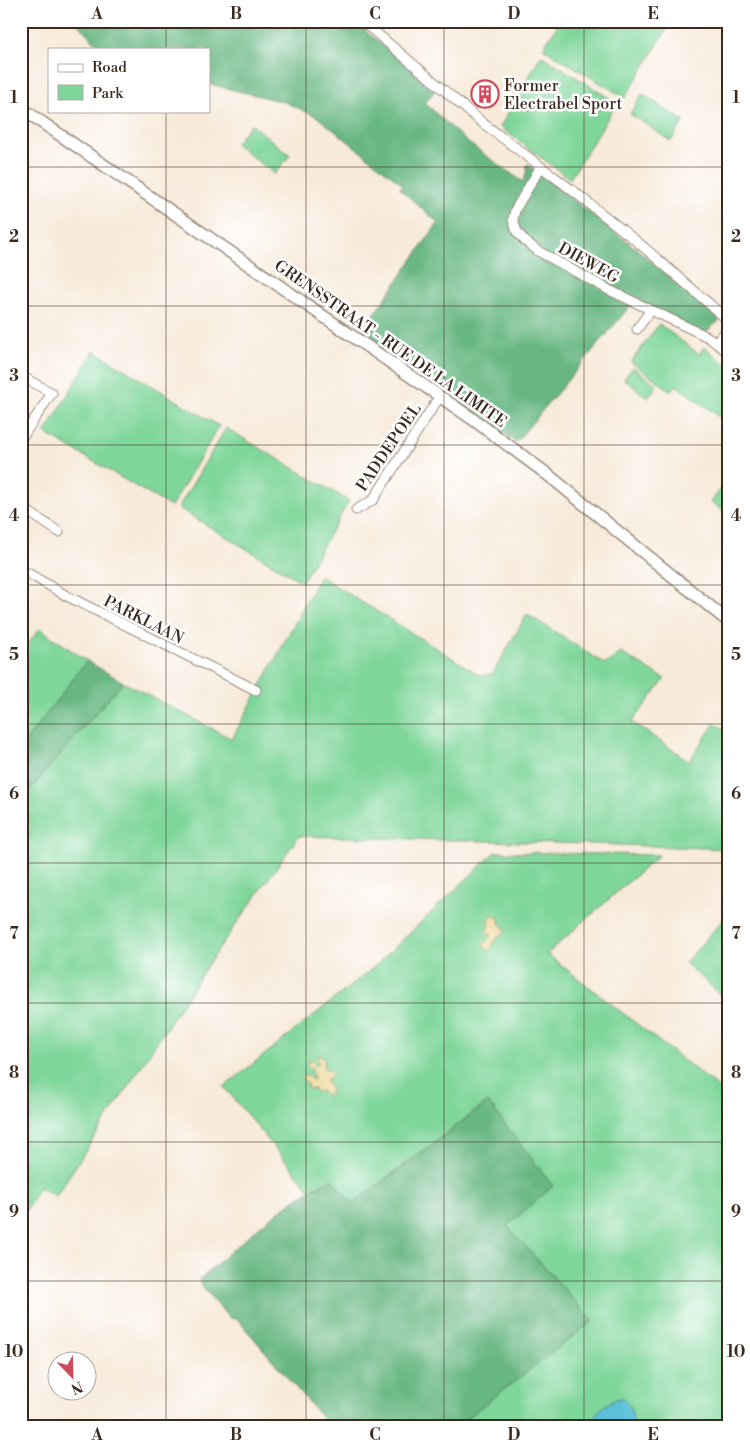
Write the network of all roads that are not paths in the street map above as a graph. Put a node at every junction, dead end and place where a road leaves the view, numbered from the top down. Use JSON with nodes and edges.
{"nodes":[{"id":1,"x":362,"y":21,"type":"edge"},
{"id":2,"x":21,"y":108,"type":"edge"},
{"id":3,"x":540,"y":168,"type":"junction"},
{"id":4,"x":651,"y":310,"type":"junction"},
{"id":5,"x":729,"y":321,"type":"edge"},
{"id":6,"x":729,"y":327,"type":"edge"},
{"id":7,"x":637,"y":329,"type":"dead end"},
{"id":8,"x":716,"y":343,"type":"junction"},
{"id":9,"x":729,"y":353,"type":"edge"},
{"id":10,"x":21,"y":376,"type":"edge"},
{"id":11,"x":440,"y":396,"type":"junction"},
{"id":12,"x":21,"y":439,"type":"edge"},
{"id":13,"x":21,"y":507,"type":"edge"},
{"id":14,"x":356,"y":510,"type":"dead end"},
{"id":15,"x":59,"y":532,"type":"dead end"},
{"id":16,"x":21,"y":569,"type":"edge"},
{"id":17,"x":729,"y":622,"type":"edge"},
{"id":18,"x":256,"y":690,"type":"dead end"}],
"edges":[{"from":1,"to":3,"type":"street"},
{"from":2,"to":11,"type":"street","name":"GRENSSTRAAT - RUE DE LA LIMITE"},
{"from":3,"to":4,"type":"street","name":"DIEWEG"},
{"from":3,"to":5,"type":"street"},
{"from":4,"to":7,"type":"street"},
{"from":4,"to":8,"type":"street","name":"DIEWEG"},
{"from":6,"to":8,"type":"street"},
{"from":8,"to":9,"type":"street","name":"DIEWEG"},
{"from":10,"to":12,"type":"street"},
{"from":11,"to":14,"type":"street","name":"PADDEPOEL"},
{"from":11,"to":17,"type":"street","name":"GRENSSTRAAT - RUE DE LA LIMITE"},
{"from":13,"to":15,"type":"street"},
{"from":16,"to":18,"type":"street","name":"PARKLAAN"}]}
